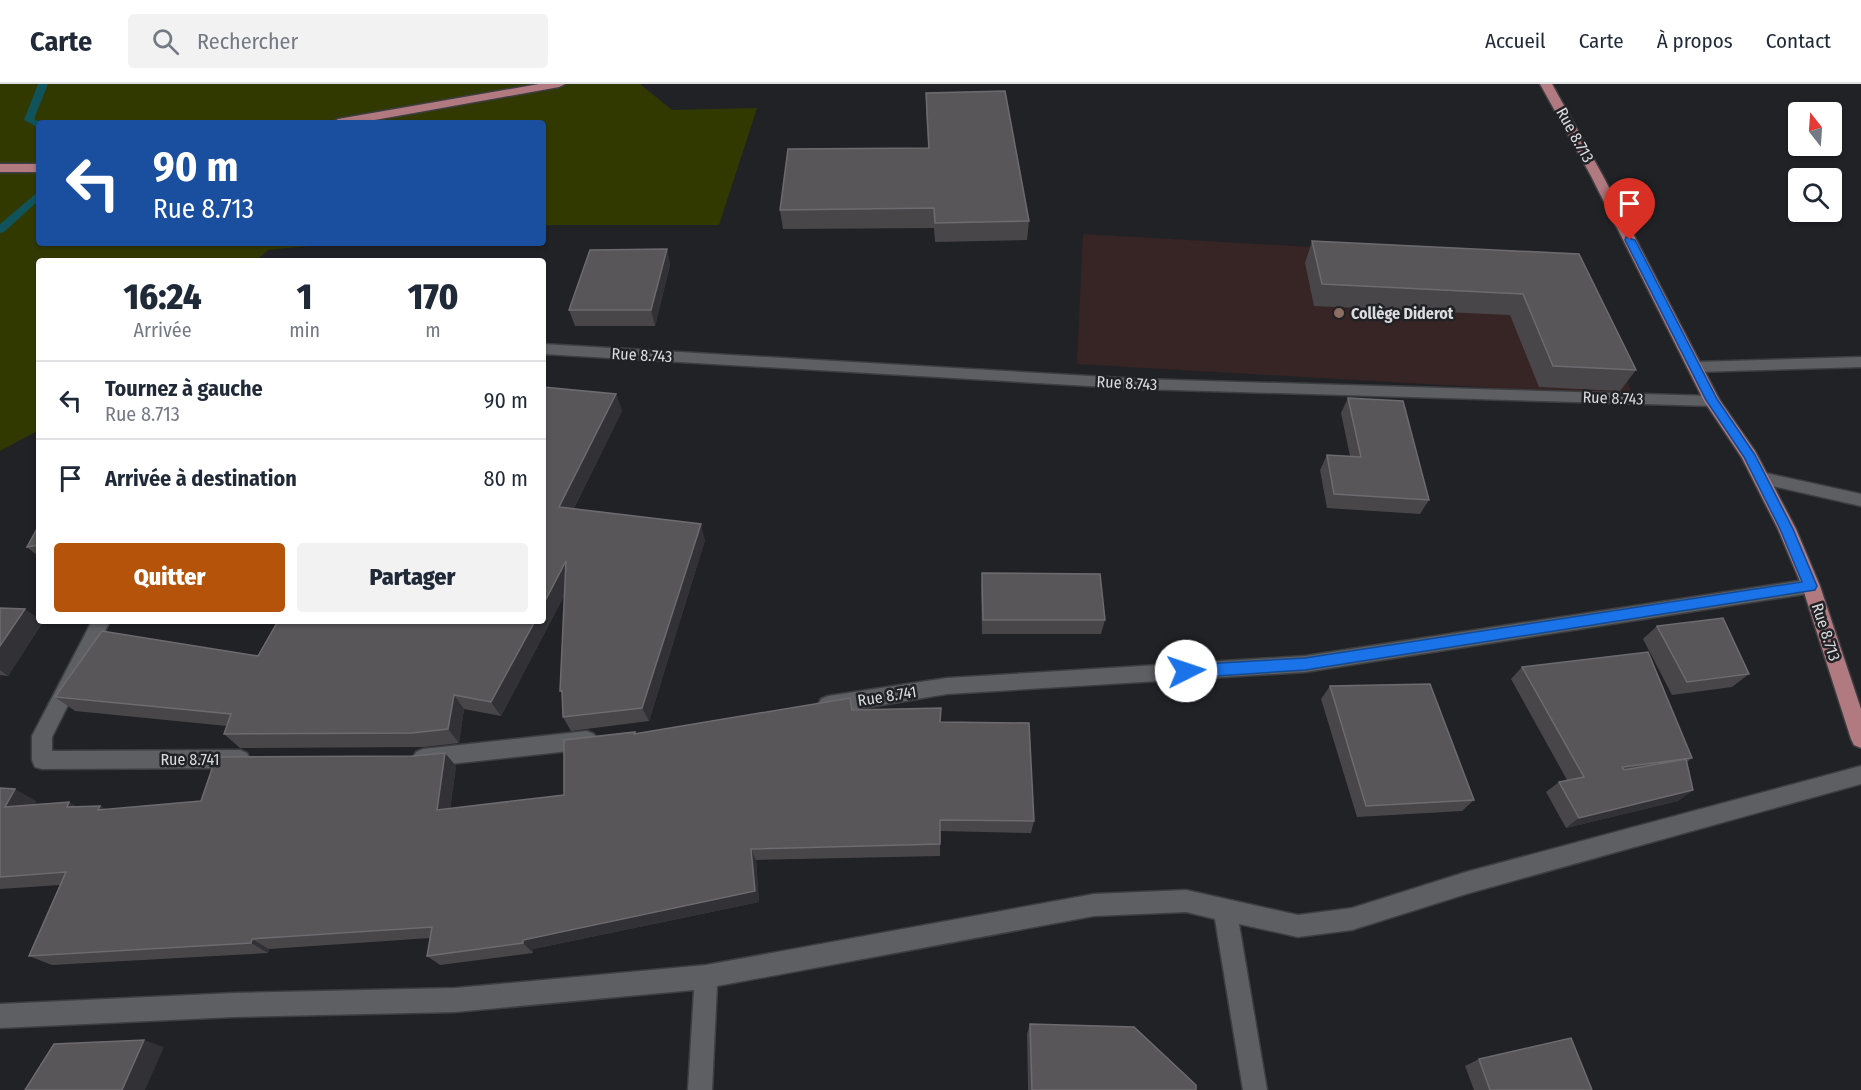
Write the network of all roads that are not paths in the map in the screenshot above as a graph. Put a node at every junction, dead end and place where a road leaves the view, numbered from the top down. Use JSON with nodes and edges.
{"nodes":[{"id":1,"x":559,"y":84,"type":"edge"},
{"id":2,"x":1546,"y":84,"type":"edge"},
{"id":3,"x":355,"y":120,"type":"edge"},
{"id":4,"x":0,"y":168,"type":"edge"},
{"id":5,"x":36,"y":168,"type":"edge"},
{"id":6,"x":546,"y":349,"type":"edge"},
{"id":7,"x":1861,"y":362,"type":"edge"},
{"id":8,"x":1695,"y":368,"type":"junction"},
{"id":9,"x":1712,"y":400,"type":"junction"},
{"id":10,"x":1761,"y":478,"type":"junction"},
{"id":11,"x":1861,"y":500,"type":"edge"},
{"id":12,"x":1811,"y":586,"type":"junction"},
{"id":13,"x":99,"y":624,"type":"edge"},
{"id":14,"x":808,"y":708,"type":"edge"},
{"id":15,"x":611,"y":737,"type":"edge"},
{"id":16,"x":1861,"y":739,"type":"edge"},
{"id":17,"x":400,"y":758,"type":"edge"},
{"id":18,"x":257,"y":759,"type":"edge"},
{"id":19,"x":1861,"y":775,"type":"edge"},
{"id":20,"x":1225,"y":909,"type":"junction"},
{"id":21,"x":706,"y":977,"type":"junction"},
{"id":22,"x":0,"y":1016,"type":"edge"},
{"id":23,"x":700,"y":1090,"type":"edge"},
{"id":24,"x":1255,"y":1090,"type":"edge"}],
"edges":[{"from":1,"to":3,"type":"main road"},
{"from":2,"to":8,"type":"main road","name":"Rue 8.713"},
{"from":4,"to":5,"type":"main road"},
{"from":6,"to":9,"type":"street","name":"Rue 8.743"},
{"from":7,"to":8,"type":"street"},
{"from":8,"to":9,"type":"main road","name":"Rue 8.713"},
{"from":9,"to":10,"type":"main road","name":"Rue 8.713"},
{"from":10,"to":11,"type":"street"},
{"from":10,"to":12,"type":"main road","name":"Rue 8.713"},
{"from":12,"to":14,"type":"street","name":"Rue 8.741"},
{"from":12,"to":16,"type":"main road","name":"Rue 8.713"},
{"from":13,"to":18,"type":"street","name":"Rue 8.741"},
{"from":15,"to":17,"type":"street"},
{"from":19,"to":20,"type":"street"},
{"from":20,"to":21,"type":"street"},
{"from":20,"to":24,"type":"street"},
{"from":21,"to":22,"type":"street"},
{"from":21,"to":23,"type":"street"}]}
